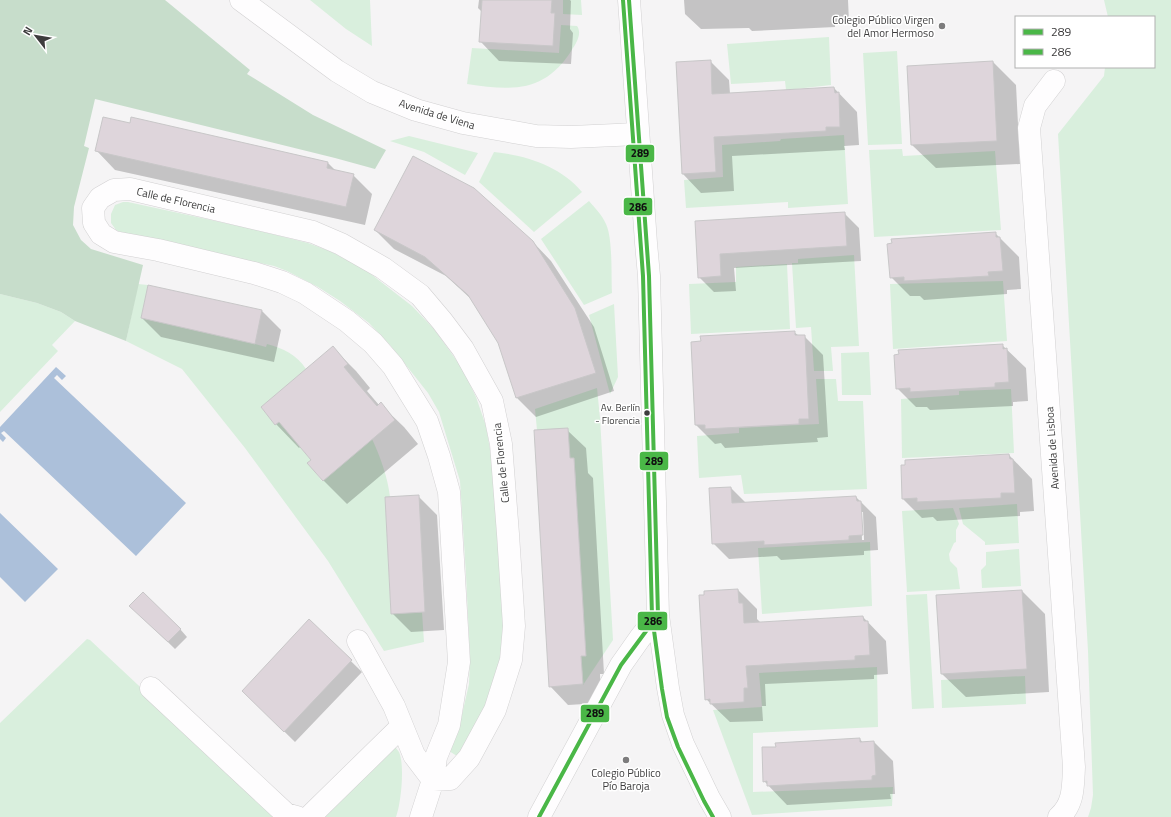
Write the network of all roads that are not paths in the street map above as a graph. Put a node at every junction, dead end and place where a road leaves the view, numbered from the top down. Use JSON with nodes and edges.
{"nodes":[{"id":1,"x":242,"y":0,"type":"edge"},
{"id":2,"x":629,"y":0,"type":"edge"},
{"id":3,"x":1054,"y":81,"type":"dead end"},
{"id":4,"x":638,"y":134,"type":"junction"},
{"id":5,"x":658,"y":615,"type":"junction"},
{"id":6,"x":358,"y":641,"type":"dead end"},
{"id":7,"x":151,"y":688,"type":"dead end"},
{"id":8,"x":402,"y":726,"type":"junction"},
{"id":9,"x":433,"y":780,"type":"junction"},
{"id":10,"x":297,"y":817,"type":"edge"},
{"id":11,"x":309,"y":817,"type":"edge"},
{"id":12,"x":421,"y":817,"type":"edge"},
{"id":13,"x":539,"y":817,"type":"edge"},
{"id":14,"x":720,"y":817,"type":"edge"},
{"id":15,"x":1059,"y":817,"type":"edge"}],
"edges":[{"from":1,"to":4,"type":"street","name":"Avenida de Viena"},
{"from":2,"to":4,"type":"street"},
{"from":3,"to":15,"type":"street","name":"Avenida de Lisboa"},
{"from":4,"to":5,"type":"street"},
{"from":5,"to":13,"type":"street"},
{"from":5,"to":14,"type":"street"},
{"from":6,"to":8,"type":"street"},
{"from":7,"to":10,"type":"street"},
{"from":8,"to":9,"type":"street"},
{"from":8,"to":11,"type":"street"},
{"from":9,"to":9,"type":"street","name":"Calle de Florencia"},
{"from":9,"to":12,"type":"street","name":"Calle de Florencia"}]}
